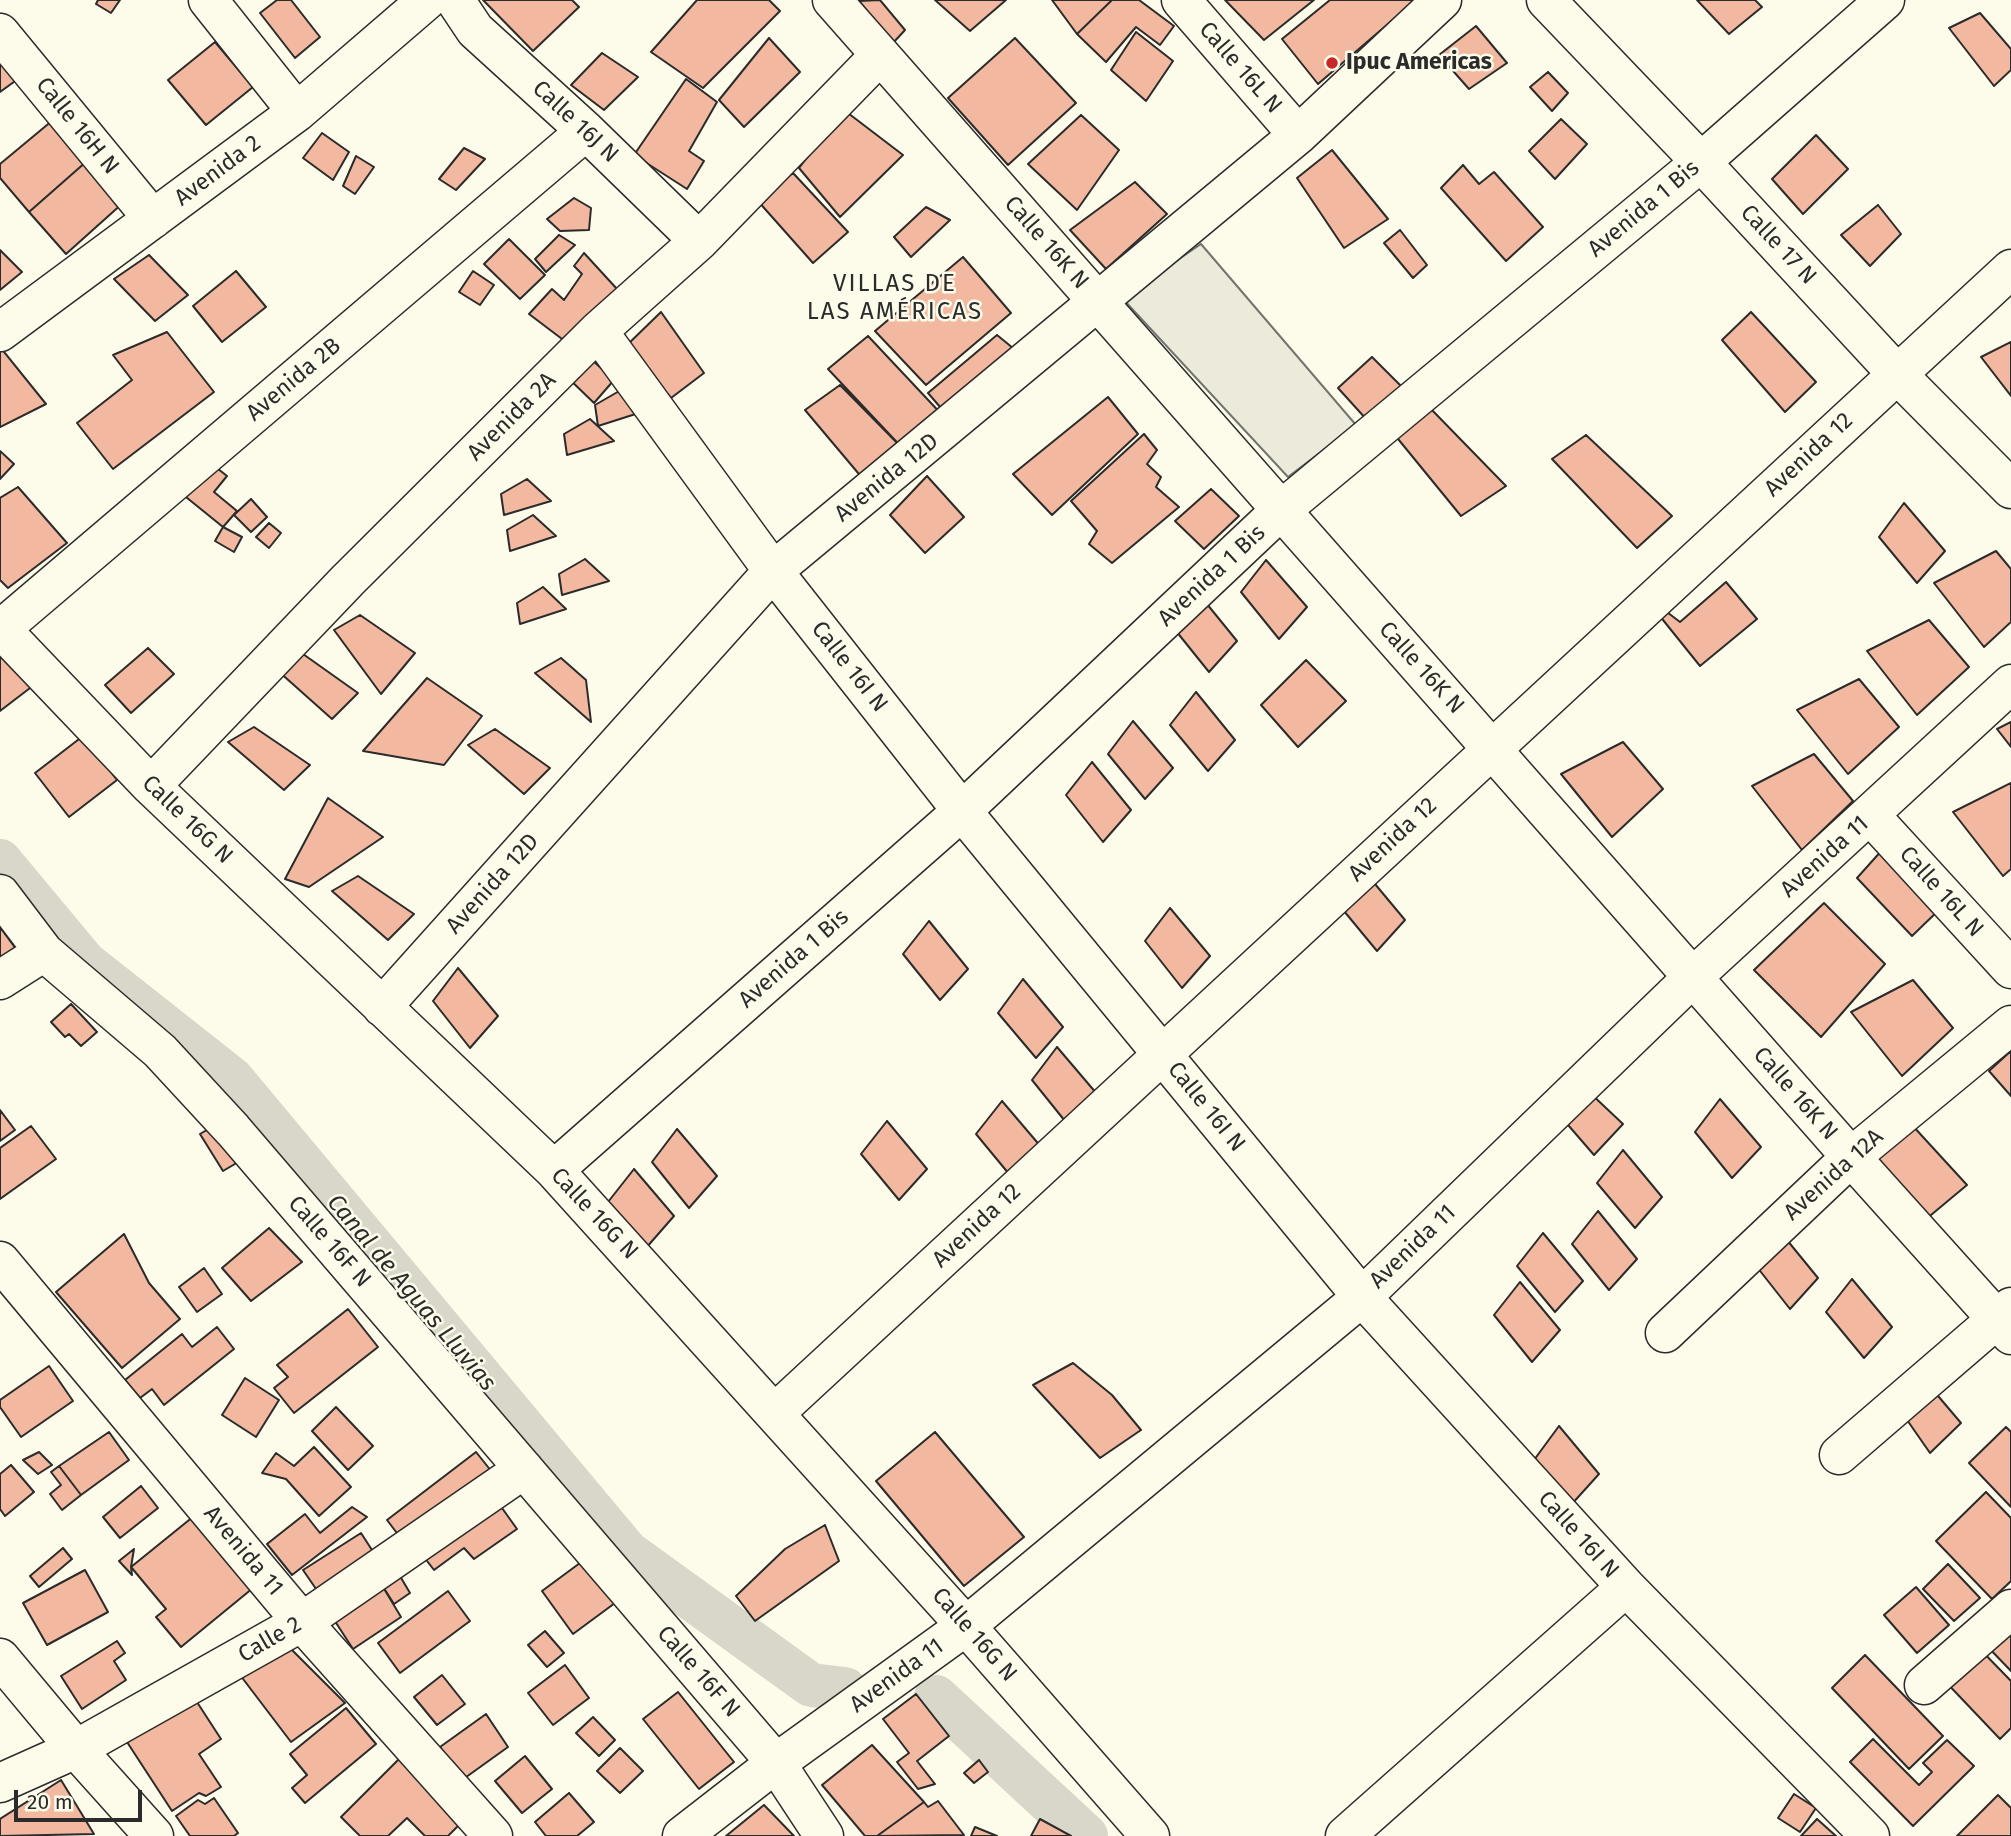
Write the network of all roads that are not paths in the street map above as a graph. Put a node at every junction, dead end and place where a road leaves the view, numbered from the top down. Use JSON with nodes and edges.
{"nodes":[{"id":1,"x":208,"y":0,"type":"edge"},
{"id":2,"x":427,"y":0,"type":"edge"},
{"id":3,"x":455,"y":0,"type":"edge"},
{"id":4,"x":832,"y":0,"type":"edge"},
{"id":5,"x":1181,"y":0,"type":"edge"},
{"id":6,"x":1442,"y":0,"type":"edge"},
{"id":7,"x":1546,"y":0,"type":"edge"},
{"id":8,"x":1885,"y":0,"type":"edge"},
{"id":9,"x":0,"y":33,"type":"edge"},
{"id":10,"x":880,"y":55,"type":"junction"},
{"id":11,"x":297,"y":112,"type":"junction"},
{"id":12,"x":586,"y":131,"type":"junction"},
{"id":13,"x":1298,"y":135,"type":"junction"},
{"id":14,"x":1701,"y":162,"type":"junction"},
{"id":15,"x":153,"y":219,"type":"junction"},
{"id":16,"x":699,"y":241,"type":"junction"},
{"id":17,"x":2011,"y":269,"type":"edge"},
{"id":18,"x":1099,"y":303,"type":"junction"},
{"id":19,"x":598,"y":331,"type":"junction"},
{"id":20,"x":0,"y":332,"type":"edge"},
{"id":21,"x":1897,"y":374,"type":"junction"},
{"id":22,"x":2011,"y":489,"type":"edge"},
{"id":23,"x":1280,"y":511,"type":"junction"},
{"id":24,"x":773,"y":572,"type":"junction"},
{"id":25,"x":0,"y":629,"type":"edge"},
{"id":26,"x":2011,"y":684,"type":"edge"},
{"id":27,"x":1493,"y":748,"type":"junction"},
{"id":28,"x":151,"y":786,"type":"junction"},
{"id":29,"x":962,"y":811,"type":"junction"},
{"id":30,"x":1870,"y":815,"type":"junction"},
{"id":31,"x":0,"y":894,"type":"edge"},
{"id":32,"x":44,"y":951,"type":"junction"},
{"id":33,"x":2011,"y":969,"type":"edge"},
{"id":34,"x":1694,"y":976,"type":"junction"},
{"id":35,"x":0,"y":980,"type":"edge"},
{"id":36,"x":382,"y":1007,"type":"junction"},
{"id":37,"x":2011,"y":1025,"type":"edge"},
{"id":38,"x":1163,"y":1054,"type":"junction"},
{"id":39,"x":1851,"y":1157,"type":"junction"},
{"id":40,"x":554,"y":1170,"type":"junction"},
{"id":41,"x":0,"y":1261,"type":"edge"},
{"id":42,"x":1362,"y":1297,"type":"junction"},
{"id":43,"x":2006,"y":1320,"type":"edge"},
{"id":44,"x":1665,"y":1333,"type":"dead end"},
{"id":45,"x":775,"y":1413,"type":"junction"},
{"id":46,"x":1839,"y":1455,"type":"dead end"},
{"id":47,"x":524,"y":1469,"type":"junction"},
{"id":48,"x":1626,"y":1587,"type":"junction"},
{"id":49,"x":2011,"y":1609,"type":"edge"},
{"id":50,"x":302,"y":1622,"type":"junction"},
{"id":51,"x":966,"y":1626,"type":"junction"},
{"id":52,"x":0,"y":1658,"type":"edge"},
{"id":53,"x":1924,"y":1685,"type":"dead end"},
{"id":54,"x":76,"y":1749,"type":"junction"},
{"id":55,"x":776,"y":1763,"type":"junction"},
{"id":56,"x":0,"y":1783,"type":"edge"},
{"id":57,"x":154,"y":1836,"type":"edge"},
{"id":58,"x":493,"y":1836,"type":"edge"},
{"id":59,"x":682,"y":1836,"type":"edge"},
{"id":60,"x":824,"y":1836,"type":"edge"},
{"id":61,"x":1150,"y":1836,"type":"edge"},
{"id":62,"x":1345,"y":1836,"type":"edge"},
{"id":63,"x":1870,"y":1836,"type":"edge"}],
"edges":[{"from":1,"to":11,"type":"street"},
{"from":2,"to":11,"type":"street","name":"Avenida 2"},
{"from":3,"to":12,"type":"street","name":"Calle 16J N"},
{"from":4,"to":10,"type":"street","name":"Calle 16K N"},
{"from":5,"to":13,"type":"street","name":"Calle 16L N"},
{"from":6,"to":13,"type":"street","name":"Avenida 12D"},
{"from":7,"to":14,"type":"street","name":"Calle 17 N"},
{"from":8,"to":14,"type":"street","name":"Avenida 1 Bis"},
{"from":9,"to":15,"type":"street","name":"Calle 16H N"},
{"from":10,"to":16,"type":"street","name":"Avenida 2A"},
{"from":10,"to":18,"type":"street","name":"Calle 16K N"},
{"from":11,"to":15,"type":"street","name":"Avenida 2"},
{"from":12,"to":16,"type":"street","name":"Calle 16J N"},
{"from":12,"to":25,"type":"street","name":"Avenida 2B"},
{"from":13,"to":18,"type":"street","name":"Avenida 12D"},
{"from":14,"to":21,"type":"street","name":"Calle 17 N"},
{"from":14,"to":23,"type":"street","name":"Avenida 1 Bis"},
{"from":15,"to":20,"type":"street","name":"Avenida 2"},
{"from":16,"to":19,"type":"street","name":"Avenida 2A"},
{"from":17,"to":21,"type":"street","name":"Avenida 12"},
{"from":18,"to":23,"type":"street","name":"Calle 16K N"},
{"from":18,"to":24,"type":"street","name":"Avenida 12D"},
{"from":19,"to":24,"type":"street","name":"Calle 16I N"},
{"from":19,"to":28,"type":"street","name":"Avenida 2A"},
{"from":21,"to":22,"type":"street","name":"Calle 17 N"},
{"from":21,"to":27,"type":"street","name":"Avenida 12"},
{"from":23,"to":27,"type":"street","name":"Calle 16K N"},
{"from":23,"to":29,"type":"street","name":"Avenida 1 Bis"},
{"from":24,"to":29,"type":"street","name":"Calle 16I N"},
{"from":24,"to":36,"type":"street","name":"Avenida 12D"},
{"from":25,"to":28,"type":"street","name":"Calle 16G N"},
{"from":26,"to":30,"type":"street","name":"Avenida 11"},
{"from":27,"to":34,"type":"street","name":"Calle 16K N"},
{"from":27,"to":38,"type":"street","name":"Avenida 12"},
{"from":28,"to":36,"type":"street","name":"Calle 16G N"},
{"from":29,"to":38,"type":"street","name":"Calle 16I N"},
{"from":29,"to":40,"type":"street","name":"Avenida 1 Bis"},
{"from":30,"to":33,"type":"street","name":"Calle 16L N"},
{"from":30,"to":34,"type":"street","name":"Avenida 11"},
{"from":31,"to":32,"type":"street","name":"Calle 16F N"},
{"from":32,"to":35,"type":"street"},
{"from":32,"to":47,"type":"street","name":"Calle 16F N"},
{"from":34,"to":39,"type":"street","name":"Calle 16K N"},
{"from":34,"to":42,"type":"street","name":"Avenida 11"},
{"from":36,"to":40,"type":"street","name":"Calle 16G N"},
{"from":37,"to":39,"type":"street","name":"Avenida 12A"},
{"from":38,"to":42,"type":"street","name":"Calle 16I N"},
{"from":38,"to":45,"type":"street","name":"Avenida 12"},
{"from":39,"to":43,"type":"street","name":"Calle 16K N"},
{"from":39,"to":44,"type":"street","name":"Avenida 12A"},
{"from":40,"to":45,"type":"street","name":"Calle 16G N"},
{"from":41,"to":50,"type":"street","name":"Avenida 11"},
{"from":42,"to":48,"type":"street","name":"Calle 16I N"},
{"from":42,"to":51,"type":"street","name":"Avenida 11"},
{"from":43,"to":46,"type":"street"},
{"from":45,"to":51,"type":"street","name":"Calle 16G N"},
{"from":47,"to":50,"type":"street","name":"Calle 2"},
{"from":47,"to":55,"type":"street","name":"Calle 16F N"},
{"from":48,"to":62,"type":"street"},
{"from":48,"to":63,"type":"street","name":"Calle 16I N"},
{"from":49,"to":53,"type":"street"},
{"from":50,"to":54,"type":"street","name":"Calle 2"},
{"from":50,"to":58,"type":"street","name":"Avenida 11"},
{"from":51,"to":55,"type":"street","name":"Avenida 11"},
{"from":51,"to":61,"type":"street","name":"Calle 16G N"},
{"from":52,"to":54,"type":"street"},
{"from":54,"to":56,"type":"street","name":"Calle 2"},
{"from":54,"to":57,"type":"street"},
{"from":55,"to":59,"type":"street","name":"Avenida 11"},
{"from":55,"to":60,"type":"street","name":"Calle 16F N"}]}
